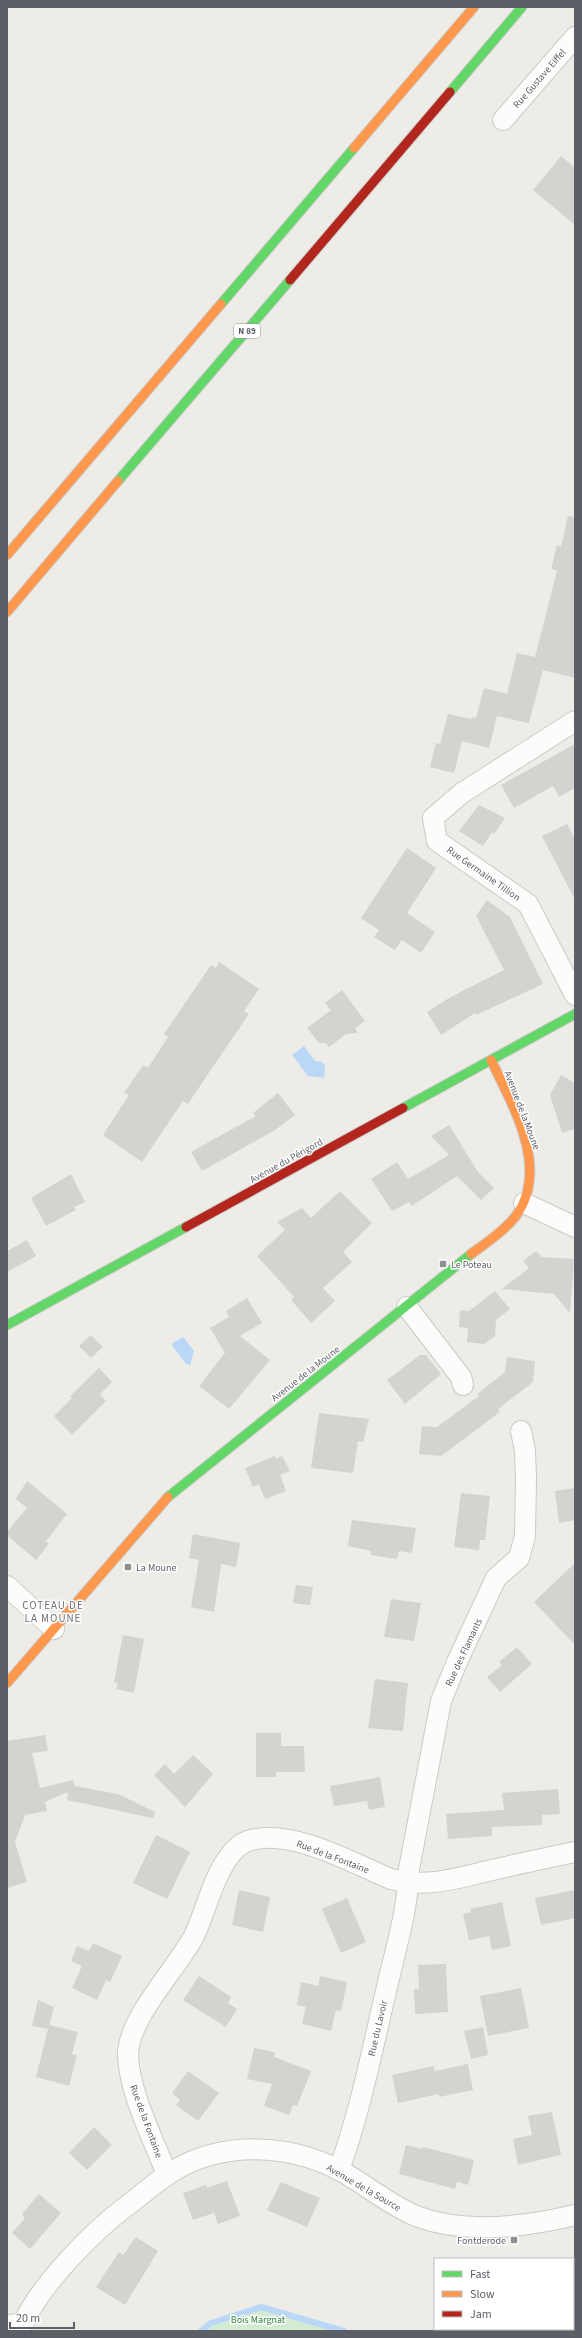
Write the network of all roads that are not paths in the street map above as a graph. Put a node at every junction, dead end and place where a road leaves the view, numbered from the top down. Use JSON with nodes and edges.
{"nodes":[{"id":1,"x":474,"y":7,"type":"edge"},
{"id":2,"x":522,"y":7,"type":"edge"},
{"id":3,"x":528,"y":15,"type":"dead end"},
{"id":4,"x":575,"y":37,"type":"edge"},
{"id":5,"x":487,"y":49,"type":"junction"},
{"id":6,"x":503,"y":120,"type":"dead end"},
{"id":7,"x":7,"y":555,"type":"edge"},
{"id":8,"x":7,"y":612,"type":"edge"},
{"id":9,"x":575,"y":721,"type":"edge"},
{"id":10,"x":575,"y":995,"type":"edge"},
{"id":11,"x":575,"y":1014,"type":"edge"},
{"id":12,"x":491,"y":1060,"type":"junction"},
{"id":13,"x":524,"y":1203,"type":"junction"},
{"id":14,"x":575,"y":1227,"type":"edge"},
{"id":15,"x":406,"y":1307,"type":"junction"},
{"id":16,"x":7,"y":1325,"type":"edge"},
{"id":17,"x":463,"y":1385,"type":"dead end"},
{"id":18,"x":520,"y":1431,"type":"dead end"},
{"id":19,"x":7,"y":1586,"type":"edge"},
{"id":20,"x":54,"y":1629,"type":"junction"},
{"id":21,"x":7,"y":1683,"type":"edge"},
{"id":22,"x":575,"y":1852,"type":"edge"},
{"id":23,"x":409,"y":1883,"type":"junction"},
{"id":24,"x":339,"y":2170,"type":"junction"},
{"id":25,"x":167,"y":2176,"type":"junction"},
{"id":26,"x":575,"y":2215,"type":"edge"},
{"id":27,"x":18,"y":2327,"type":"edge"}],
"edges":[{"from":1,"to":7,"type":"main road"},
{"from":2,"to":5,"type":"main road","number":"N 89"},
{"from":3,"to":5,"type":"main road"},
{"from":4,"to":6,"type":"street","name":"Rue Gustave Eiffel"},
{"from":5,"to":8,"type":"main road","number":"N 89"},
{"from":9,"to":10,"type":"street","name":"Rue Germaine Tillion"},
{"from":11,"to":12,"type":"main road","name":"Avenue du Périgord"},
{"from":12,"to":13,"type":"main road","name":"Avenue de la Moune"},
{"from":12,"to":16,"type":"main road","name":"Avenue du Périgord"},
{"from":13,"to":14,"type":"street"},
{"from":13,"to":15,"type":"main road","name":"Avenue de la Moune"},
{"from":15,"to":17,"type":"street"},
{"from":15,"to":20,"type":"main road","name":"Avenue de la Moune"},
{"from":18,"to":23,"type":"street","name":"Rue des Flamants"},
{"from":19,"to":20,"type":"street"},
{"from":20,"to":21,"type":"main road","name":"Avenue de la Moune"},
{"from":22,"to":23,"type":"street","name":"Rue de la Fontaine"},
{"from":23,"to":24,"type":"street","name":"Rue du Lavoir"},
{"from":23,"to":25,"type":"street","name":"Rue de la Fontaine"},
{"from":24,"to":25,"type":"street","name":"Avenue de la Source"},
{"from":24,"to":26,"type":"street","name":"Avenue de la Source"},
{"from":25,"to":27,"type":"street","name":"Avenue de la Source"}]}
